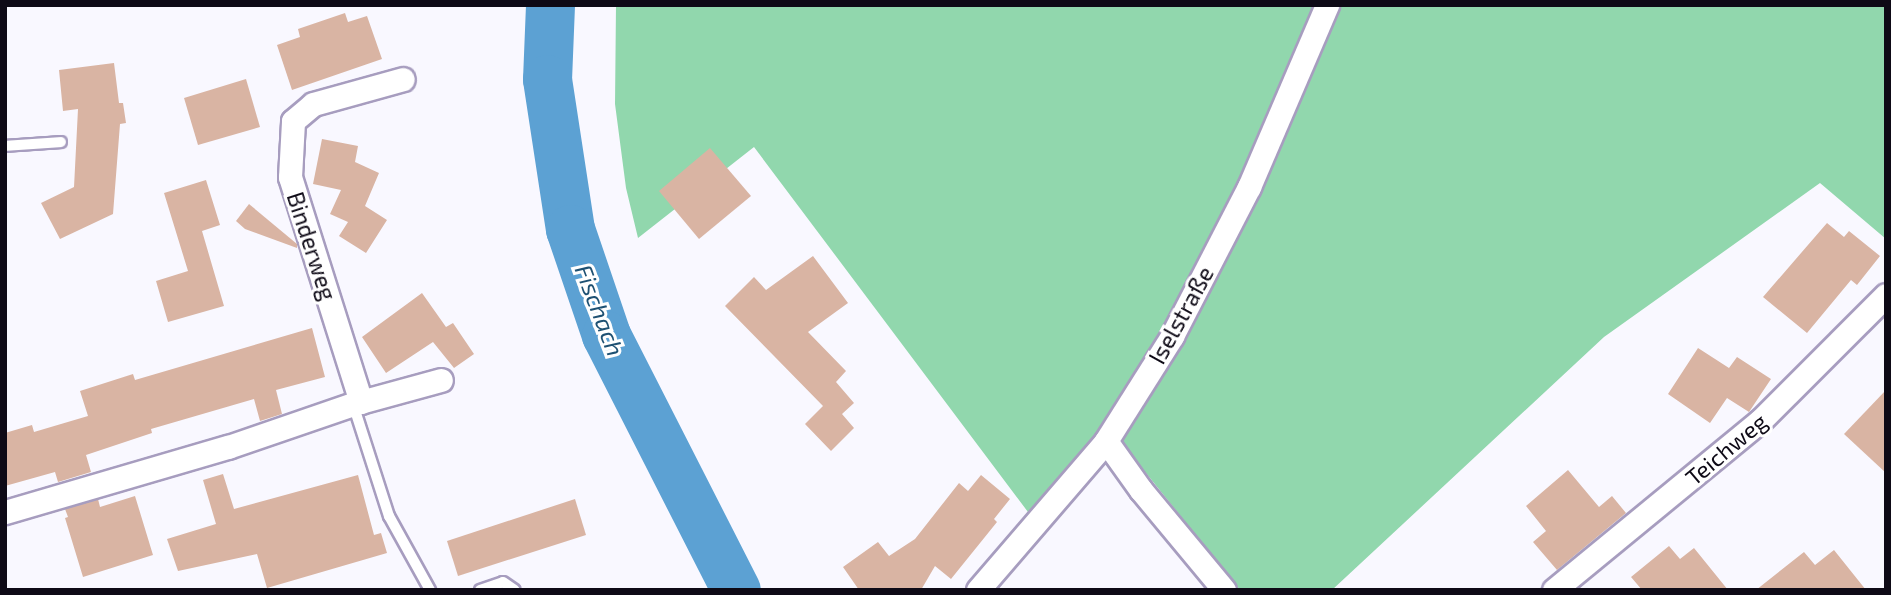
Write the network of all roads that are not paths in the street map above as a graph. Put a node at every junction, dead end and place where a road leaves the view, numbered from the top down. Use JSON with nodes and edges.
{"nodes":[{"id":1,"x":1326,"y":5,"type":"edge"},
{"id":2,"x":403,"y":79,"type":"dead end"},
{"id":3,"x":61,"y":142,"type":"dead end"},
{"id":4,"x":5,"y":146,"type":"edge"},
{"id":5,"x":1886,"y":295,"type":"edge"},
{"id":6,"x":442,"y":380,"type":"dead end"},
{"id":7,"x":357,"y":403,"type":"junction"},
{"id":8,"x":1106,"y":441,"type":"junction"},
{"id":9,"x":5,"y":512,"type":"edge"},
{"id":10,"x":430,"y":590,"type":"edge"},
{"id":11,"x":480,"y":590,"type":"edge"},
{"id":12,"x":515,"y":590,"type":"edge"},
{"id":13,"x":978,"y":590,"type":"edge"},
{"id":14,"x":1224,"y":590,"type":"edge"},
{"id":15,"x":1554,"y":590,"type":"edge"}],
"edges":[{"from":1,"to":8,"type":"street","name":"Iselstraße"},
{"from":2,"to":7,"type":"street","name":"Binderweg"},
{"from":3,"to":4,"type":"lane"},
{"from":5,"to":15,"type":"street","name":"Teichweg"},
{"from":6,"to":7,"type":"street"},
{"from":7,"to":9,"type":"street"},
{"from":7,"to":10,"type":"lane"},
{"from":8,"to":13,"type":"street","name":"Iselstraße"},
{"from":8,"to":14,"type":"street"},
{"from":11,"to":12,"type":"lane"}]}
